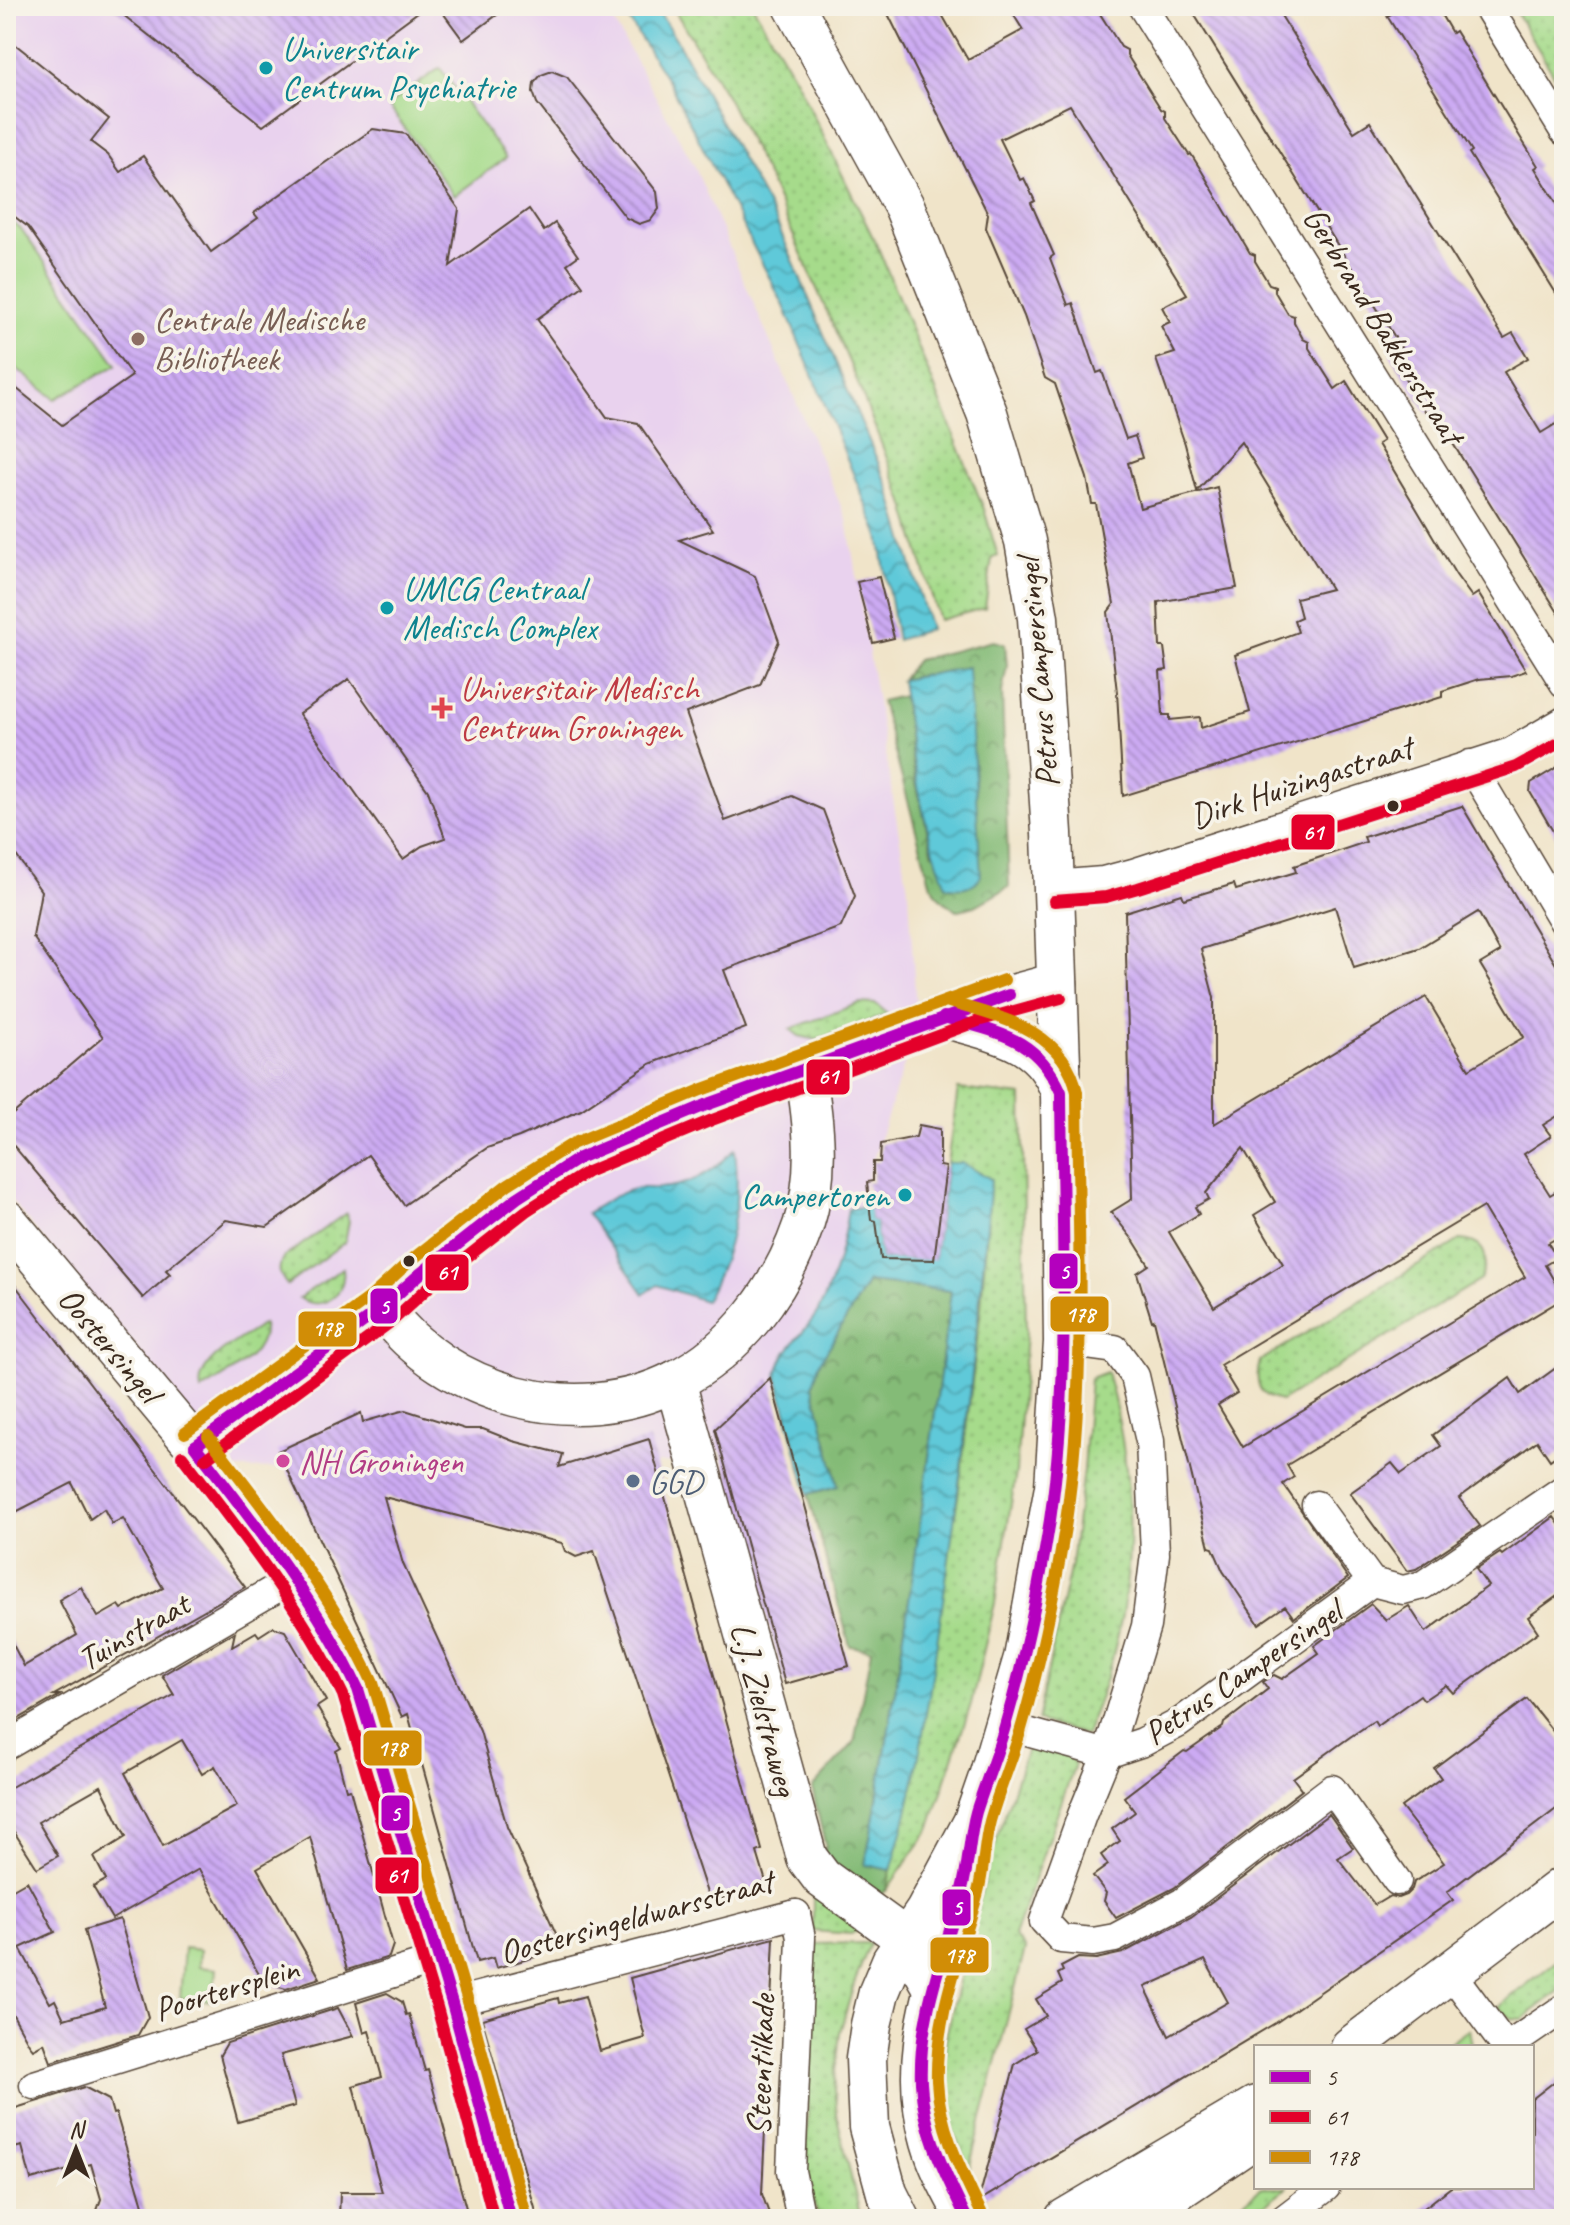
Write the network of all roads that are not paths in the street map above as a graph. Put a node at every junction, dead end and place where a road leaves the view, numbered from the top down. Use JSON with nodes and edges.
{"nodes":[{"id":1,"x":794,"y":6,"type":"edge"},
{"id":2,"x":1142,"y":6,"type":"edge"},
{"id":3,"x":1487,"y":6,"type":"edge"},
{"id":4,"x":1564,"y":131,"type":"edge"},
{"id":5,"x":1564,"y":683,"type":"edge"},
{"id":6,"x":1564,"y":721,"type":"edge"},
{"id":7,"x":1470,"y":764,"type":"junction"},
{"id":8,"x":1053,"y":885,"type":"junction"},
{"id":9,"x":1564,"y":922,"type":"edge"},
{"id":10,"x":1057,"y":983,"type":"junction"},
{"id":11,"x":944,"y":1017,"type":"junction"},
{"id":12,"x":1061,"y":1092,"type":"junction"},
{"id":13,"x":6,"y":1220,"type":"edge"},
{"id":14,"x":1064,"y":1342,"type":"junction"},
{"id":15,"x":675,"y":1381,"type":"junction"},
{"id":16,"x":195,"y":1446,"type":"junction"},
{"id":17,"x":1564,"y":1489,"type":"edge"},
{"id":18,"x":1316,"y":1505,"type":"dead end"},
{"id":19,"x":294,"y":1578,"type":"junction"},
{"id":20,"x":1372,"y":1582,"type":"junction"},
{"id":21,"x":1005,"y":1726,"type":"junction"},
{"id":22,"x":6,"y":1746,"type":"edge"},
{"id":23,"x":1107,"y":1754,"type":"junction"},
{"id":24,"x":973,"y":1823,"type":"junction"},
{"id":25,"x":813,"y":1869,"type":"junction"},
{"id":26,"x":1397,"y":1881,"type":"dead end"},
{"id":27,"x":1564,"y":1886,"type":"edge"},
{"id":28,"x":1564,"y":1907,"type":"edge"},
{"id":29,"x":796,"y":1914,"type":"junction"},
{"id":30,"x":906,"y":1939,"type":"junction"},
{"id":31,"x":439,"y":1959,"type":"junction"},
{"id":32,"x":1456,"y":1979,"type":"junction"},
{"id":33,"x":934,"y":1988,"type":"junction"},
{"id":34,"x":452,"y":2003,"type":"junction"},
{"id":35,"x":1564,"y":2008,"type":"edge"},
{"id":36,"x":1354,"y":2045,"type":"edge"},
{"id":37,"x":1380,"y":2045,"type":"edge"},
{"id":38,"x":1506,"y":2045,"type":"edge"},
{"id":39,"x":1510,"y":2045,"type":"edge"},
{"id":40,"x":34,"y":2085,"type":"dead end"},
{"id":41,"x":1254,"y":2107,"type":"edge"},
{"id":42,"x":1254,"y":2138,"type":"edge"},
{"id":43,"x":1323,"y":2189,"type":"edge"},
{"id":44,"x":511,"y":2219,"type":"edge"},
{"id":45,"x":801,"y":2219,"type":"edge"},
{"id":46,"x":900,"y":2219,"type":"edge"},
{"id":47,"x":967,"y":2219,"type":"edge"},
{"id":48,"x":1065,"y":2219,"type":"edge"},
{"id":49,"x":1135,"y":2219,"type":"edge"},
{"id":50,"x":1284,"y":2219,"type":"edge"}],
"edges":[{"from":1,"to":8,"type":"main road","name":"Petrus Campersingel"},
{"from":2,"to":5,"type":"street","name":"Gerbrand Bakkerstraat"},
{"from":3,"to":4,"type":"street"},
{"from":6,"to":7,"type":"street","name":"Dirk Huizingastraat"},
{"from":7,"to":8,"type":"street","name":"Dirk Huizingastraat"},
{"from":7,"to":9,"type":"street"},
{"from":8,"to":10,"type":"main road","name":"Petrus Campersingel"},
{"from":10,"to":11,"type":"main road"},
{"from":10,"to":12,"type":"main road","name":"Petrus Campersingel"},
{"from":11,"to":12,"type":"main road"},
{"from":11,"to":15,"type":"main road"},
{"from":12,"to":14,"type":"main road","name":"Petrus Campersingel"},
{"from":13,"to":16,"type":"main road","name":"Oostersingel"},
{"from":14,"to":21,"type":"main road","name":"Petrus Campersingel"},
{"from":14,"to":23,"type":"street","name":"Petrus Campersingel"},
{"from":15,"to":16,"type":"main road"},
{"from":15,"to":25,"type":"main road","name":"L.J. Zielstraweg"},
{"from":16,"to":19,"type":"main road","name":"Oostersingel"},
{"from":17,"to":20,"type":"street","name":"Petrus Campersingel"},
{"from":18,"to":20,"type":"street","name":"Petrus Campersingel"},
{"from":19,"to":22,"type":"street","name":"Tuinstraat"},
{"from":19,"to":31,"type":"main road","name":"Oostersingel"},
{"from":20,"to":23,"type":"street","name":"Petrus Campersingel"},
{"from":21,"to":23,"type":"street","name":"Petrus Campersingel"},
{"from":21,"to":24,"type":"main road","name":"Petrus Campersingel"},
{"from":23,"to":26,"type":"street","name":"Petrus Campersingel"},
{"from":24,"to":30,"type":"main road","name":"Petrus Campersingel"},
{"from":24,"to":33,"type":"main road","name":"Petrus Campersingel"},
{"from":25,"to":29,"type":"street","name":"Oostersingeldwarsstraat"},
{"from":25,"to":30,"type":"main road"},
{"from":27,"to":32,"type":"main road"},
{"from":28,"to":32,"type":"main road"},
{"from":29,"to":34,"type":"street","name":"Oostersingeldwarsstraat"},
{"from":29,"to":45,"type":"street","name":"Steentilkade"},
{"from":30,"to":33,"type":"main road"},
{"from":30,"to":46,"type":"main road","name":"Petrus Campersingel"},
{"from":31,"to":34,"type":"main road","name":"Oostersingel"},
{"from":31,"to":40,"type":"street","name":"Poortersplein"},
{"from":32,"to":36,"type":"main road"},
{"from":32,"to":37,"type":"main road"},
{"from":32,"to":38,"type":"street"},
{"from":33,"to":47,"type":"main road","name":"Petrus Campersingel"},
{"from":34,"to":44,"type":"main road","name":"Oostersingel"},
{"from":35,"to":39,"type":"street"},
{"from":41,"to":48,"type":"main road"},
{"from":42,"to":49,"type":"main road"},
{"from":43,"to":50,"type":"street"}]}
